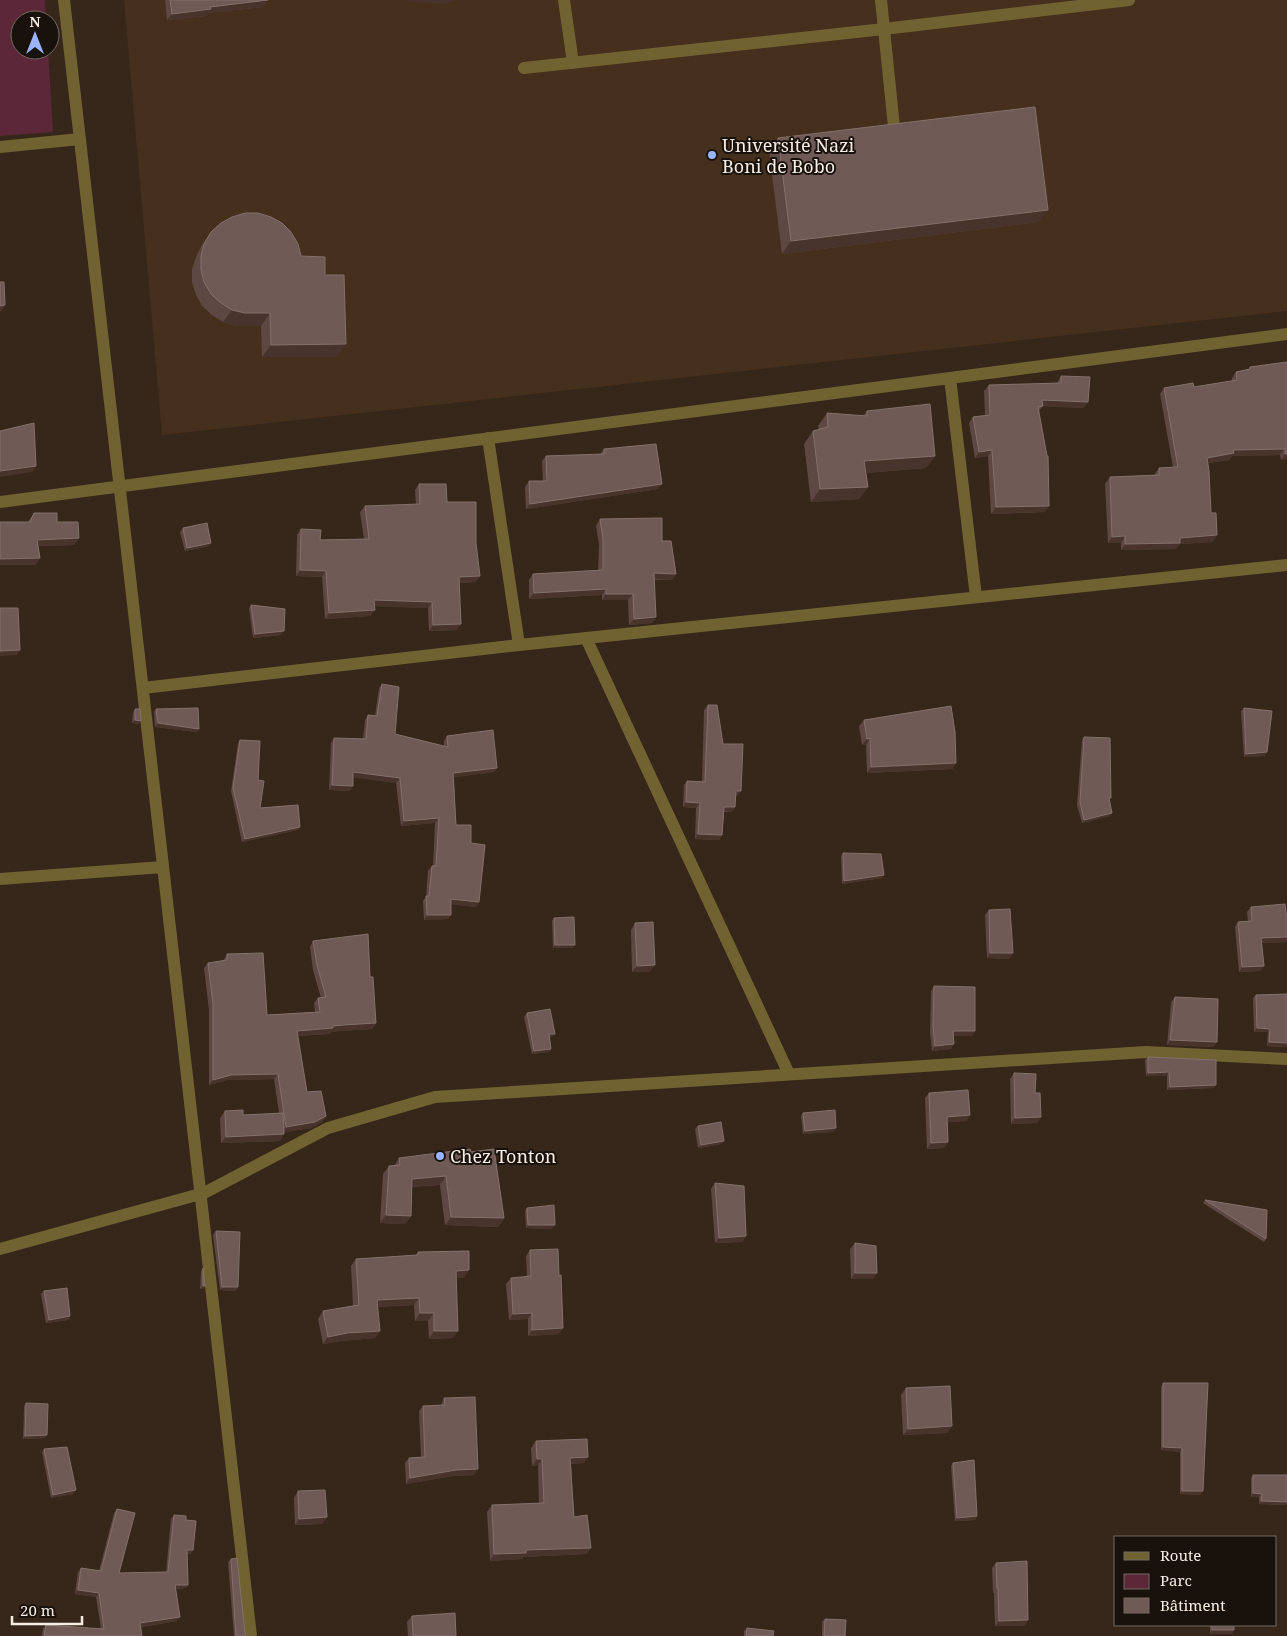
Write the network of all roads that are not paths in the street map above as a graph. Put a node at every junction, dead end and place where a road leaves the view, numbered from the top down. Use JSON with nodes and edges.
{"nodes":[{"id":1,"x":64,"y":0,"type":"edge"},
{"id":2,"x":564,"y":0,"type":"edge"},
{"id":3,"x":881,"y":0,"type":"edge"},
{"id":4,"x":1129,"y":0,"type":"edge"},
{"id":5,"x":884,"y":29,"type":"junction"},
{"id":6,"x":573,"y":63,"type":"junction"},
{"id":7,"x":524,"y":68,"type":"dead end"},
{"id":8,"x":894,"y":127,"type":"edge"},
{"id":9,"x":80,"y":138,"type":"junction"},
{"id":10,"x":0,"y":147,"type":"edge"},
{"id":11,"x":1287,"y":334,"type":"edge"},
{"id":12,"x":950,"y":378,"type":"junction"},
{"id":13,"x":488,"y":438,"type":"junction"},
{"id":14,"x":120,"y":486,"type":"junction"},
{"id":15,"x":0,"y":502,"type":"edge"},
{"id":16,"x":1287,"y":565,"type":"edge"},
{"id":17,"x":976,"y":597,"type":"junction"},
{"id":18,"x":586,"y":638,"type":"junction"},
{"id":19,"x":520,"y":644,"type":"junction"},
{"id":20,"x":143,"y":688,"type":"junction"},
{"id":21,"x":163,"y":867,"type":"junction"},
{"id":22,"x":0,"y":879,"type":"edge"},
{"id":23,"x":1287,"y":1059,"type":"edge"},
{"id":24,"x":789,"y":1074,"type":"junction"},
{"id":25,"x":201,"y":1194,"type":"junction"},
{"id":26,"x":0,"y":1249,"type":"edge"},
{"id":27,"x":251,"y":1636,"type":"edge"}],
"edges":[{"from":1,"to":9,"type":"street"},
{"from":2,"to":6,"type":"street"},
{"from":3,"to":5,"type":"street"},
{"from":4,"to":5,"type":"street"},
{"from":5,"to":6,"type":"street"},
{"from":5,"to":8,"type":"street"},
{"from":6,"to":7,"type":"street"},
{"from":9,"to":10,"type":"street"},
{"from":9,"to":14,"type":"street"},
{"from":11,"to":12,"type":"street"},
{"from":12,"to":13,"type":"street"},
{"from":12,"to":17,"type":"street"},
{"from":13,"to":14,"type":"street"},
{"from":13,"to":19,"type":"street"},
{"from":14,"to":15,"type":"street"},
{"from":14,"to":20,"type":"street"},
{"from":16,"to":17,"type":"street"},
{"from":17,"to":18,"type":"street"},
{"from":18,"to":19,"type":"street"},
{"from":18,"to":24,"type":"street"},
{"from":19,"to":20,"type":"street"},
{"from":20,"to":21,"type":"street"},
{"from":21,"to":22,"type":"street"},
{"from":21,"to":25,"type":"street"},
{"from":23,"to":24,"type":"street"},
{"from":24,"to":25,"type":"street"},
{"from":25,"to":26,"type":"street"},
{"from":25,"to":27,"type":"street"}]}
